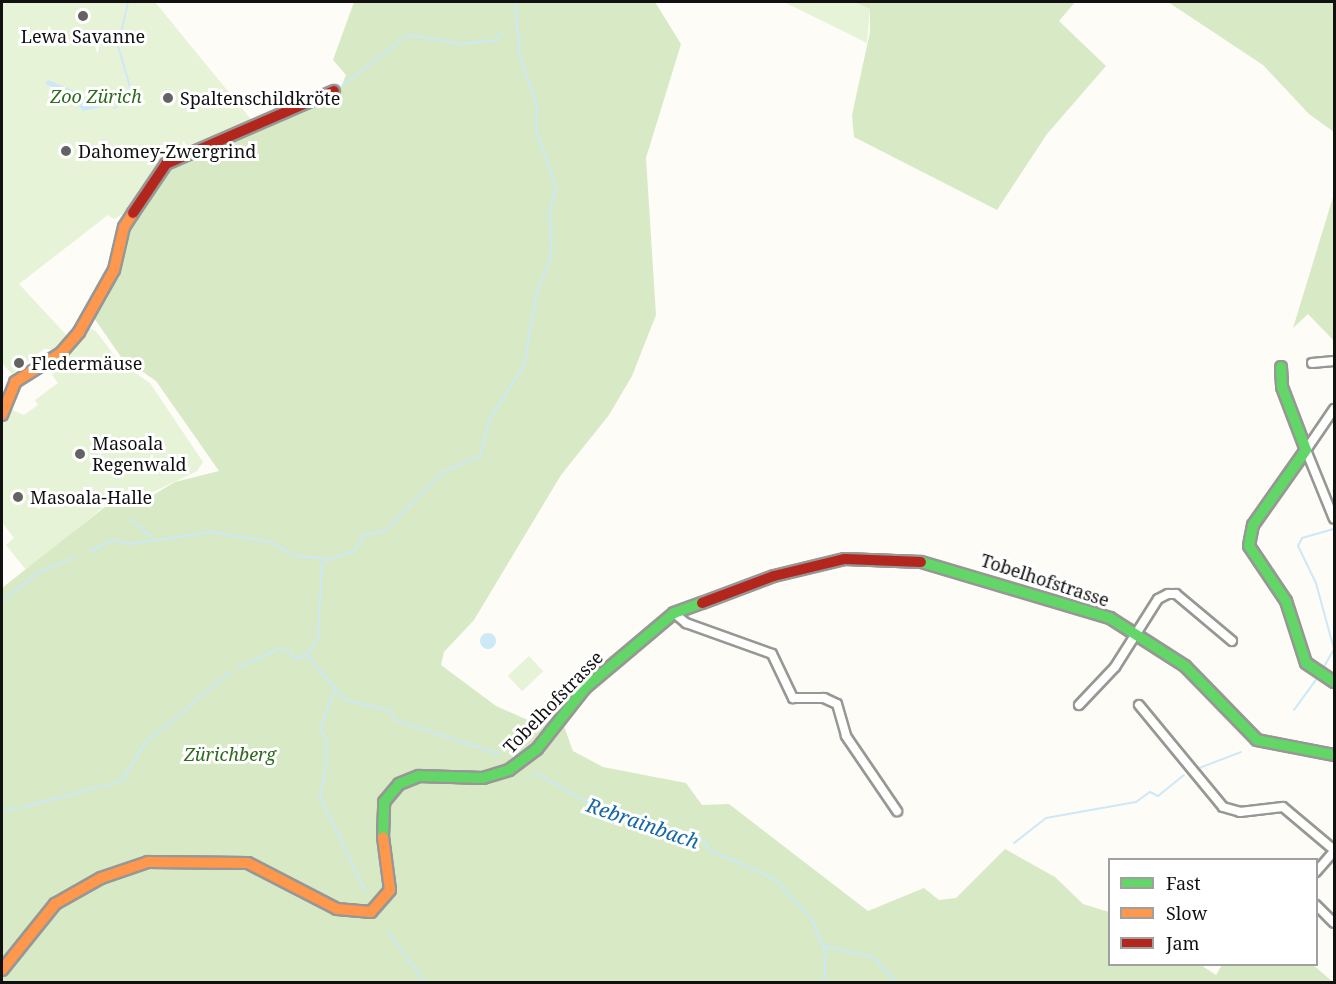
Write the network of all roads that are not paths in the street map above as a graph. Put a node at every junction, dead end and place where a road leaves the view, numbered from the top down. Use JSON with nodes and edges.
{"nodes":[{"id":1,"x":334,"y":91,"type":"dead end"},
{"id":2,"x":1335,"y":361,"type":"edge"},
{"id":3,"x":1312,"y":363,"type":"dead end"},
{"id":4,"x":1281,"y":367,"type":"dead end"},
{"id":5,"x":1335,"y":409,"type":"edge"},
{"id":6,"x":2,"y":415,"type":"edge"},
{"id":7,"x":1306,"y":450,"type":"junction"},
{"id":8,"x":1335,"y":519,"type":"edge"},
{"id":9,"x":674,"y":613,"type":"junction"},
{"id":10,"x":1138,"y":633,"type":"junction"},
{"id":11,"x":1232,"y":641,"type":"dead end"},
{"id":12,"x":1335,"y":682,"type":"edge"},
{"id":13,"x":1079,"y":705,"type":"dead end"},
{"id":14,"x":1139,"y":705,"type":"dead end"},
{"id":15,"x":1335,"y":755,"type":"edge"},
{"id":16,"x":897,"y":811,"type":"dead end"},
{"id":17,"x":1335,"y":850,"type":"edge"},
{"id":18,"x":1318,"y":871,"type":"edge"},
{"id":19,"x":1318,"y":906,"type":"edge"},
{"id":20,"x":1335,"y":923,"type":"edge"},
{"id":21,"x":2,"y":970,"type":"edge"}],
"edges":[{"from":1,"to":6,"type":"main road"},
{"from":2,"to":3,"type":"street"},
{"from":4,"to":7,"type":"main road"},
{"from":5,"to":7,"type":"street"},
{"from":7,"to":8,"type":"street"},
{"from":7,"to":12,"type":"main road"},
{"from":9,"to":10,"type":"main road","name":"Tobelhofstrasse"},
{"from":9,"to":16,"type":"street"},
{"from":9,"to":21,"type":"main road","name":"Tobelhofstrasse"},
{"from":10,"to":11,"type":"street"},
{"from":10,"to":13,"type":"street"},
{"from":10,"to":15,"type":"main road","name":"Tobelhofstrasse"},
{"from":14,"to":17,"type":"street"},
{"from":17,"to":18,"type":"street"},
{"from":19,"to":20,"type":"street"}]}
